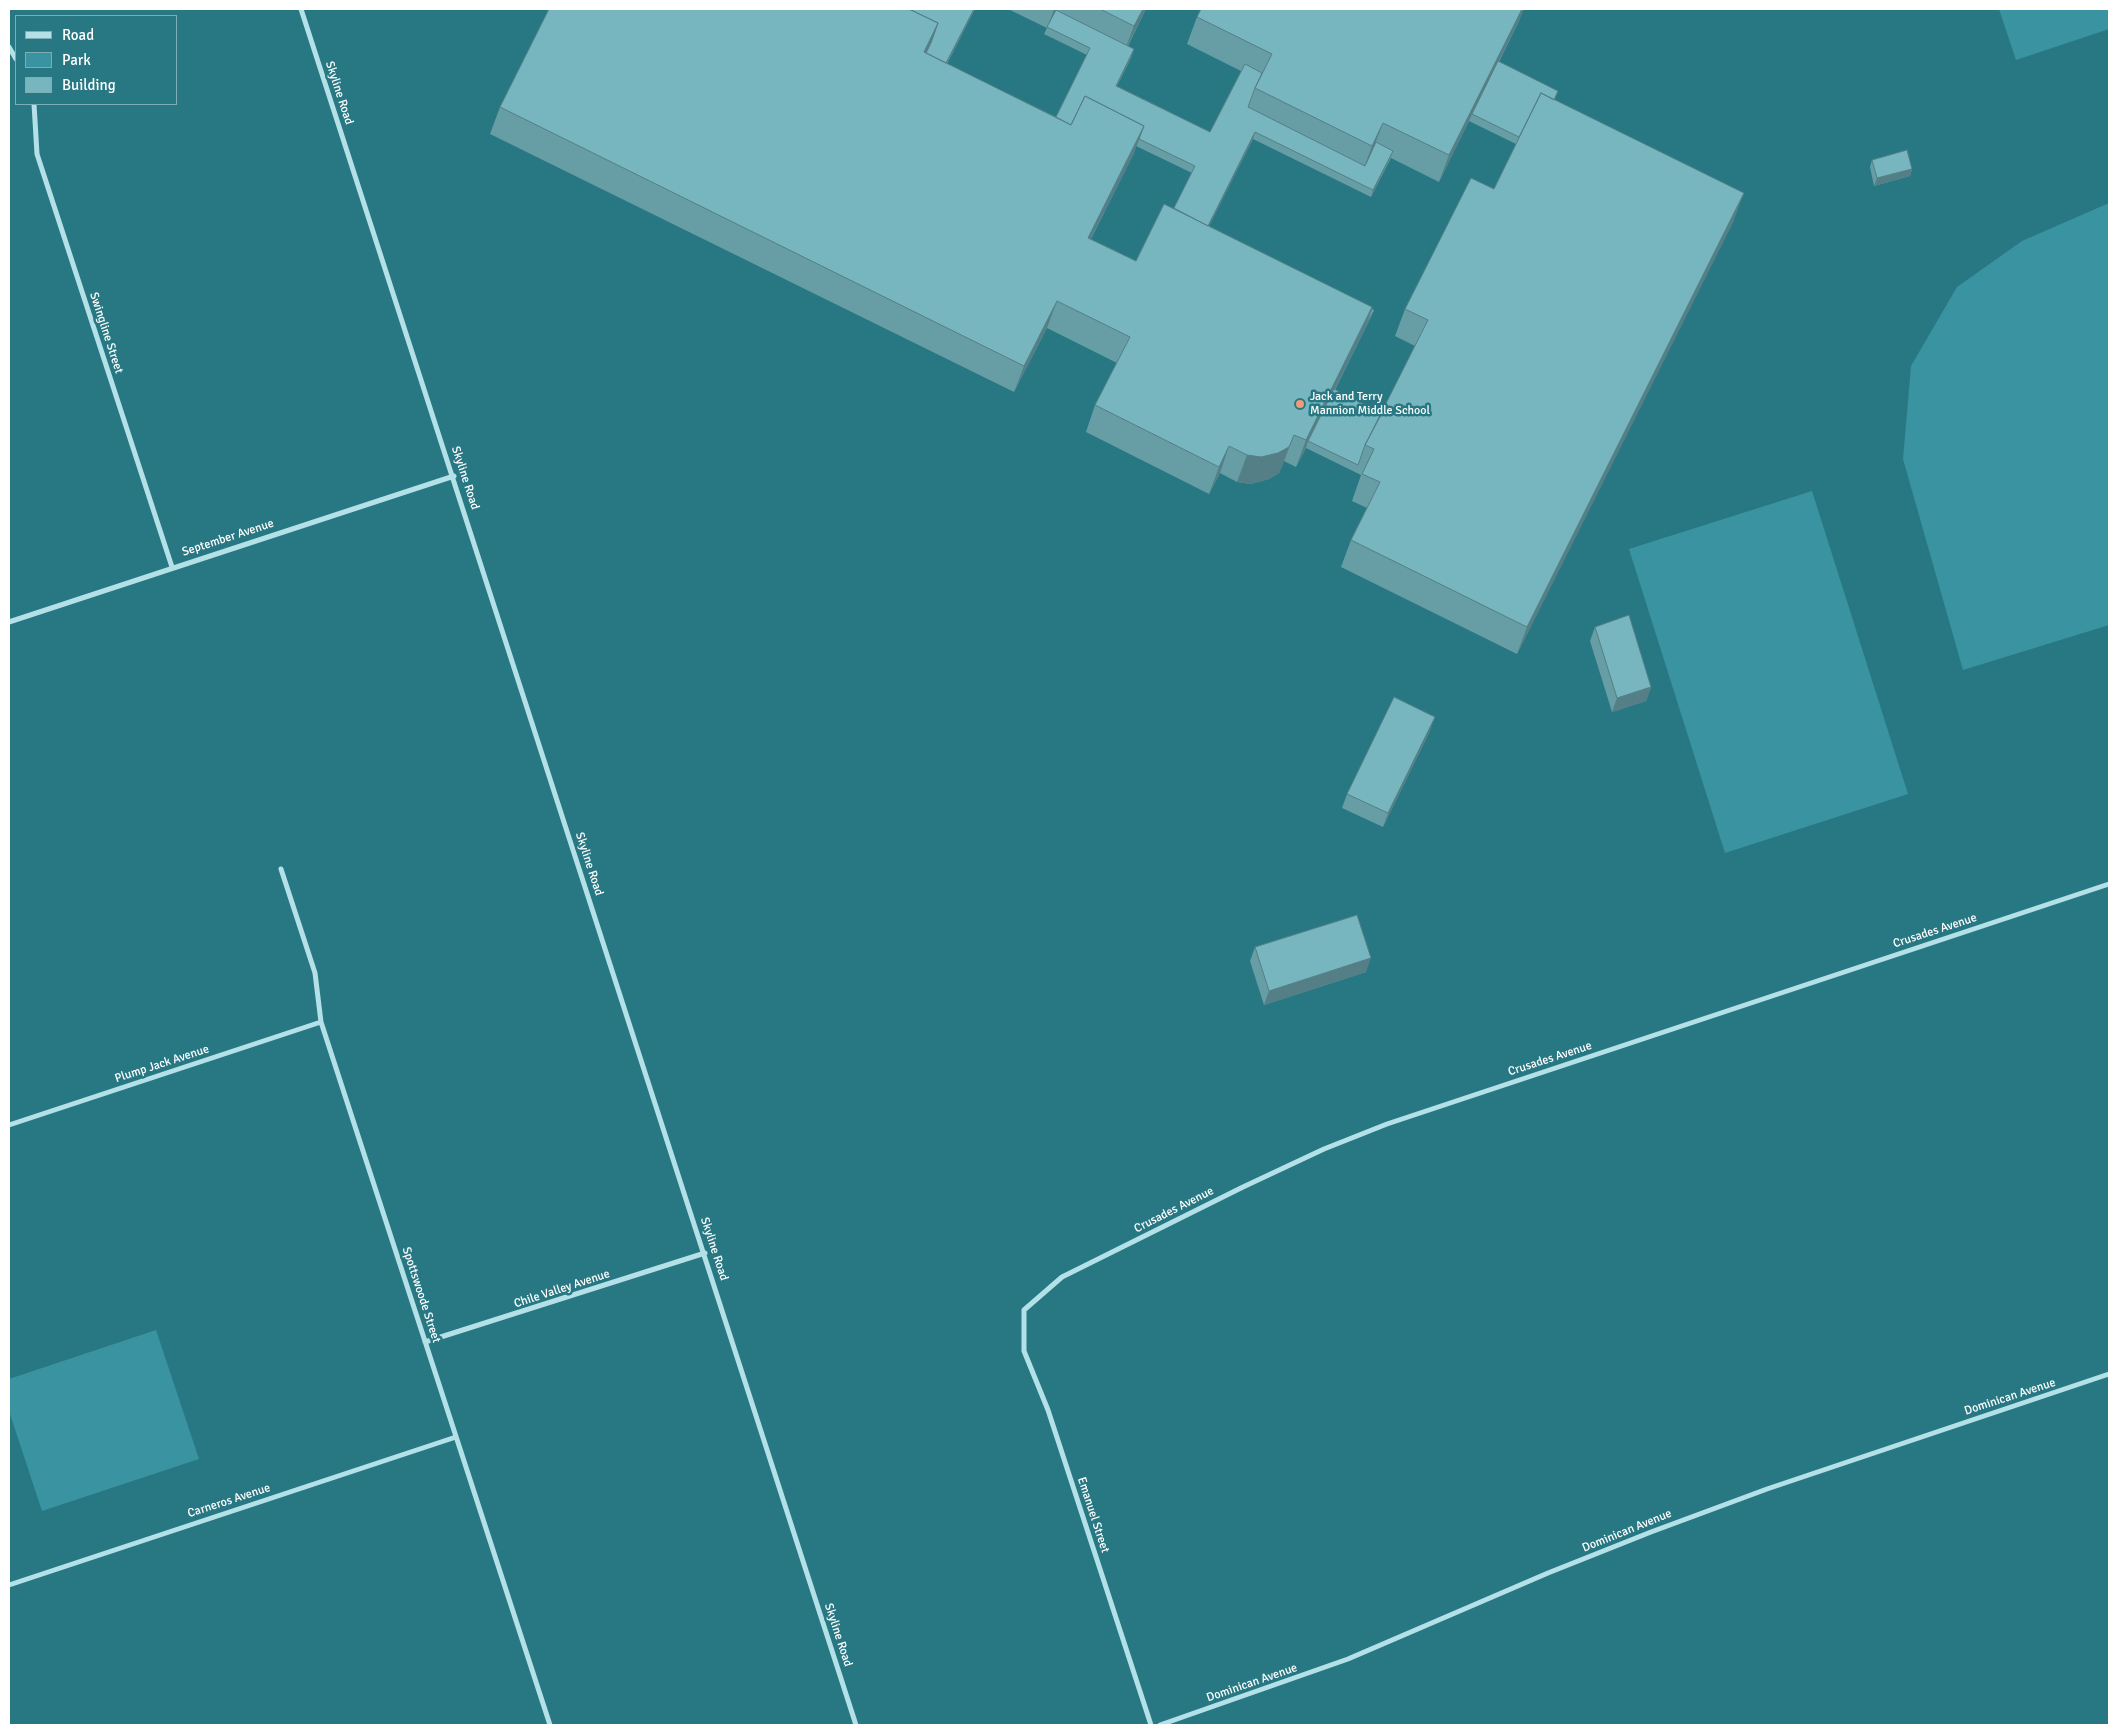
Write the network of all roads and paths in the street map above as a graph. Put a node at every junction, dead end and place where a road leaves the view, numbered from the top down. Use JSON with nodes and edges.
{"nodes":[{"id":1,"x":301,"y":9,"type":"edge"},
{"id":2,"x":34,"y":105,"type":"edge"},
{"id":3,"x":454,"y":476,"type":"junction"},
{"id":4,"x":172,"y":567,"type":"junction"},
{"id":5,"x":9,"y":622,"type":"edge"},
{"id":6,"x":281,"y":869,"type":"dead end"},
{"id":7,"x":2109,"y":884,"type":"edge"},
{"id":8,"x":321,"y":1022,"type":"junction"},
{"id":9,"x":9,"y":1125,"type":"edge"},
{"id":10,"x":704,"y":1254,"type":"junction"},
{"id":11,"x":1024,"y":1310,"type":"joint"},
{"id":12,"x":425,"y":1342,"type":"junction"},
{"id":13,"x":2109,"y":1374,"type":"edge"},
{"id":14,"x":456,"y":1437,"type":"junction"},
{"id":15,"x":9,"y":1585,"type":"edge"},
{"id":16,"x":550,"y":1725,"type":"edge"},
{"id":17,"x":856,"y":1725,"type":"edge"},
{"id":18,"x":1151,"y":1725,"type":"edge"},
{"id":19,"x":1160,"y":1725,"type":"edge"}],
"edges":[{"from":1,"to":3,"type":"street","name":"Skyline Road"},
{"from":2,"to":4,"type":"street","name":"Swingline Street"},
{"from":3,"to":4,"type":"street","name":"September Avenue"},
{"from":3,"to":10,"type":"street","name":"Skyline Road"},
{"from":4,"to":5,"type":"street","name":"September Avenue"},
{"from":6,"to":8,"type":"street","name":"Spottswoode Street"},
{"from":7,"to":11,"type":"street","name":"Crusades Avenue"},
{"from":8,"to":9,"type":"street","name":"Plump Jack Avenue"},
{"from":8,"to":12,"type":"street","name":"Spottswoode Street"},
{"from":10,"to":12,"type":"street","name":"Chile Valley Avenue"},
{"from":10,"to":17,"type":"street","name":"Skyline Road"},
{"from":11,"to":18,"type":"street","name":"Emanuel Street"},
{"from":12,"to":14,"type":"street","name":"Spottswoode Street"},
{"from":13,"to":19,"type":"street","name":"Dominican Avenue"},
{"from":14,"to":15,"type":"street","name":"Carneros Avenue"},
{"from":14,"to":16,"type":"street","name":"Spottswoode Street"}]}
